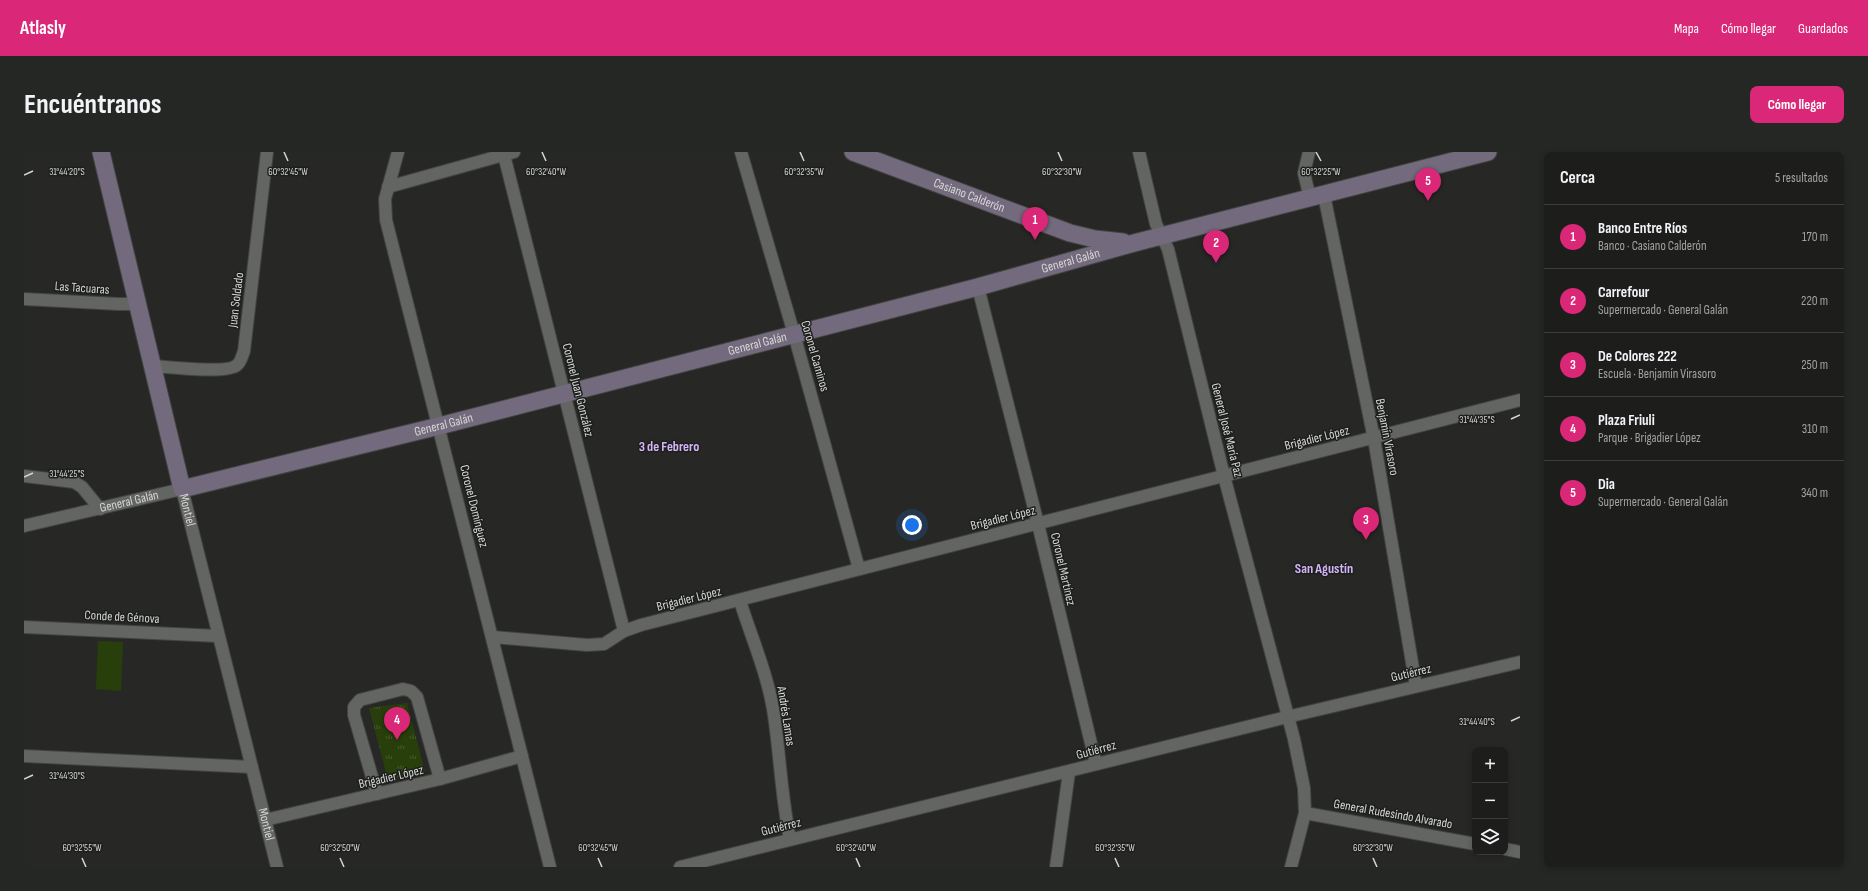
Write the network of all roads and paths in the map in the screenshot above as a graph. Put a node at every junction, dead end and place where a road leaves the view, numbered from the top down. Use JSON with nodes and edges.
{"nodes":[{"id":1,"x":101,"y":152,"type":"edge"},
{"id":2,"x":268,"y":152,"type":"edge"},
{"id":3,"x":398,"y":152,"type":"edge"},
{"id":4,"x":741,"y":152,"type":"edge"},
{"id":5,"x":853,"y":152,"type":"edge"},
{"id":6,"x":1139,"y":152,"type":"edge"},
{"id":7,"x":1309,"y":152,"type":"edge"},
{"id":8,"x":1488,"y":152,"type":"edge"},
{"id":9,"x":509,"y":153,"type":"edge"},
{"id":10,"x":388,"y":187,"type":"junction"},
{"id":11,"x":1317,"y":197,"type":"junction"},
{"id":12,"x":1052,"y":226,"type":"junction"},
{"id":13,"x":1162,"y":237,"type":"junction"},
{"id":14,"x":1134,"y":243,"type":"junction"},
{"id":15,"x":1056,"y":266,"type":"junction"},
{"id":16,"x":978,"y":287,"type":"junction"},
{"id":17,"x":24,"y":299,"type":"edge"},
{"id":18,"x":138,"y":304,"type":"junction"},
{"id":19,"x":794,"y":334,"type":"junction"},
{"id":20,"x":153,"y":366,"type":"junction"},
{"id":21,"x":564,"y":392,"type":"junction"},
{"id":22,"x":1520,"y":400,"type":"edge"},
{"id":23,"x":439,"y":426,"type":"junction"},
{"id":24,"x":1374,"y":439,"type":"junction"},
{"id":25,"x":24,"y":476,"type":"edge"},
{"id":26,"x":1224,"y":476,"type":"junction"},
{"id":27,"x":182,"y":488,"type":"junction"},
{"id":28,"x":100,"y":509,"type":"junction"},
{"id":29,"x":1038,"y":524,"type":"junction"},
{"id":30,"x":24,"y":526,"type":"edge"},
{"id":31,"x":859,"y":569,"type":"junction"},
{"id":32,"x":740,"y":601,"type":"junction"},
{"id":33,"x":24,"y":626,"type":"edge"},
{"id":34,"x":624,"y":631,"type":"junction"},
{"id":35,"x":218,"y":636,"type":"junction"},
{"id":36,"x":492,"y":637,"type":"junction"},
{"id":37,"x":1520,"y":662,"type":"edge"},
{"id":38,"x":1416,"y":686,"type":"junction"},
{"id":39,"x":1287,"y":717,"type":"junction"},
{"id":40,"x":24,"y":756,"type":"edge"},
{"id":41,"x":522,"y":756,"type":"junction"},
{"id":42,"x":1096,"y":764,"type":"junction"},
{"id":43,"x":252,"y":767,"type":"junction"},
{"id":44,"x":1069,"y":772,"type":"junction"},
{"id":45,"x":440,"y":780,"type":"junction"},
{"id":46,"x":377,"y":794,"type":"junction"},
{"id":47,"x":1305,"y":813,"type":"junction"},
{"id":48,"x":265,"y":820,"type":"junction"},
{"id":49,"x":790,"y":839,"type":"junction"},
{"id":50,"x":1472,"y":843,"type":"edge"},
{"id":51,"x":1508,"y":850,"type":"edge"},
{"id":52,"x":1520,"y":852,"type":"edge"},
{"id":53,"x":277,"y":867,"type":"edge"},
{"id":54,"x":550,"y":867,"type":"edge"},
{"id":55,"x":680,"y":867,"type":"edge"},
{"id":56,"x":1056,"y":867,"type":"edge"},
{"id":57,"x":1291,"y":867,"type":"edge"}],
"edges":[{"from":1,"to":18,"type":"street","name":"Montiel"},
{"from":2,"to":20,"type":"street","name":"Juan Soldado"},
{"from":3,"to":10,"type":"street","name":"Coronel Domínguez"},
{"from":4,"to":19,"type":"street","name":"Coronel Caminos"},
{"from":5,"to":12,"type":"street","name":"Casiano Calderón"},
{"from":6,"to":13,"type":"street","name":"General José María Paz"},
{"from":7,"to":11,"type":"street","name":"Benjamín Virasoro"},
{"from":8,"to":11,"type":"street","name":"General Galán"},
{"from":9,"to":10,"type":"street"},
{"from":9,"to":21,"type":"street","name":"Coronel Juan González"},
{"from":10,"to":23,"type":"street","name":"Coronel Domínguez"},
{"from":11,"to":13,"type":"street","name":"General Galán"},
{"from":11,"to":24,"type":"street","name":"Benjamín Virasoro"},
{"from":12,"to":14,"type":"street","name":"Casiano Calderón"},
{"from":12,"to":15,"type":"street"},
{"from":13,"to":14,"type":"street","name":"General Galán"},
{"from":13,"to":26,"type":"street","name":"General José María Paz"},
{"from":14,"to":15,"type":"street","name":"General Galán"},
{"from":15,"to":16,"type":"street","name":"General Galán"},
{"from":16,"to":19,"type":"street","name":"General Galán"},
{"from":16,"to":29,"type":"street","name":"Coronel Martínez"},
{"from":17,"to":18,"type":"street","name":"Las Tacuaras"},
{"from":18,"to":20,"type":"street","name":"Montiel"},
{"from":19,"to":21,"type":"street","name":"General Galán"},
{"from":19,"to":31,"type":"street","name":"Coronel Caminos"},
{"from":20,"to":27,"type":"street","name":"Montiel"},
{"from":21,"to":23,"type":"street","name":"General Galán"},
{"from":21,"to":34,"type":"street","name":"Coronel Juan González"},
{"from":22,"to":24,"type":"street","name":"Brigadier López"},
{"from":23,"to":27,"type":"street","name":"General Galán"},
{"from":23,"to":36,"type":"street","name":"Coronel Domínguez"},
{"from":24,"to":26,"type":"street","name":"Brigadier López"},
{"from":24,"to":38,"type":"street","name":"Benjamín Virasoro"},
{"from":25,"to":28,"type":"street"},
{"from":26,"to":29,"type":"street","name":"Brigadier López"},
{"from":26,"to":39,"type":"street","name":"General José María Paz"},
{"from":27,"to":28,"type":"street","name":"General Galán"},
{"from":27,"to":35,"type":"street","name":"Montiel"},
{"from":28,"to":30,"type":"street","name":"General Galán"},
{"from":29,"to":31,"type":"street","name":"Brigadier López"},
{"from":29,"to":42,"type":"street","name":"Coronel Martínez"},
{"from":31,"to":32,"type":"street","name":"Brigadier López"},
{"from":32,"to":34,"type":"street","name":"Brigadier López"},
{"from":32,"to":49,"type":"street","name":"Andrés Lamas"},
{"from":33,"to":35,"type":"street","name":"Conde de Génova"},
{"from":34,"to":36,"type":"street","name":"Brigadier López"},
{"from":35,"to":43,"type":"street","name":"Montiel"},
{"from":36,"to":41,"type":"street","name":"Coronel Domínguez"},
{"from":37,"to":38,"type":"street","name":"Gutiérrez"},
{"from":38,"to":39,"type":"street","name":"Gutiérrez"},
{"from":39,"to":42,"type":"street","name":"Gutiérrez"},
{"from":39,"to":47,"type":"street","name":"General José María Paz"},
{"from":40,"to":43,"type":"street"},
{"from":41,"to":45,"type":"street","name":"Brigadier López"},
{"from":41,"to":54,"type":"street","name":"Coronel Domínguez"},
{"from":42,"to":44,"type":"street","name":"Gutiérrez"},
{"from":43,"to":48,"type":"street","name":"Montiel"},
{"from":44,"to":49,"type":"street","name":"Gutiérrez"},
{"from":44,"to":56,"type":"street"},
{"from":45,"to":46,"type":"street","name":"Brigadier López"},
{"from":45,"to":46,"type":"street"},
{"from":46,"to":48,"type":"street","name":"Brigadier López"},
{"from":47,"to":50,"type":"street","name":"General Rudesindo Alvarado"},
{"from":47,"to":57,"type":"street","name":"General José María Paz"},
{"from":48,"to":53,"type":"street","name":"Montiel"},
{"from":49,"to":55,"type":"street","name":"Gutiérrez"},
{"from":51,"to":52,"type":"street"}]}
